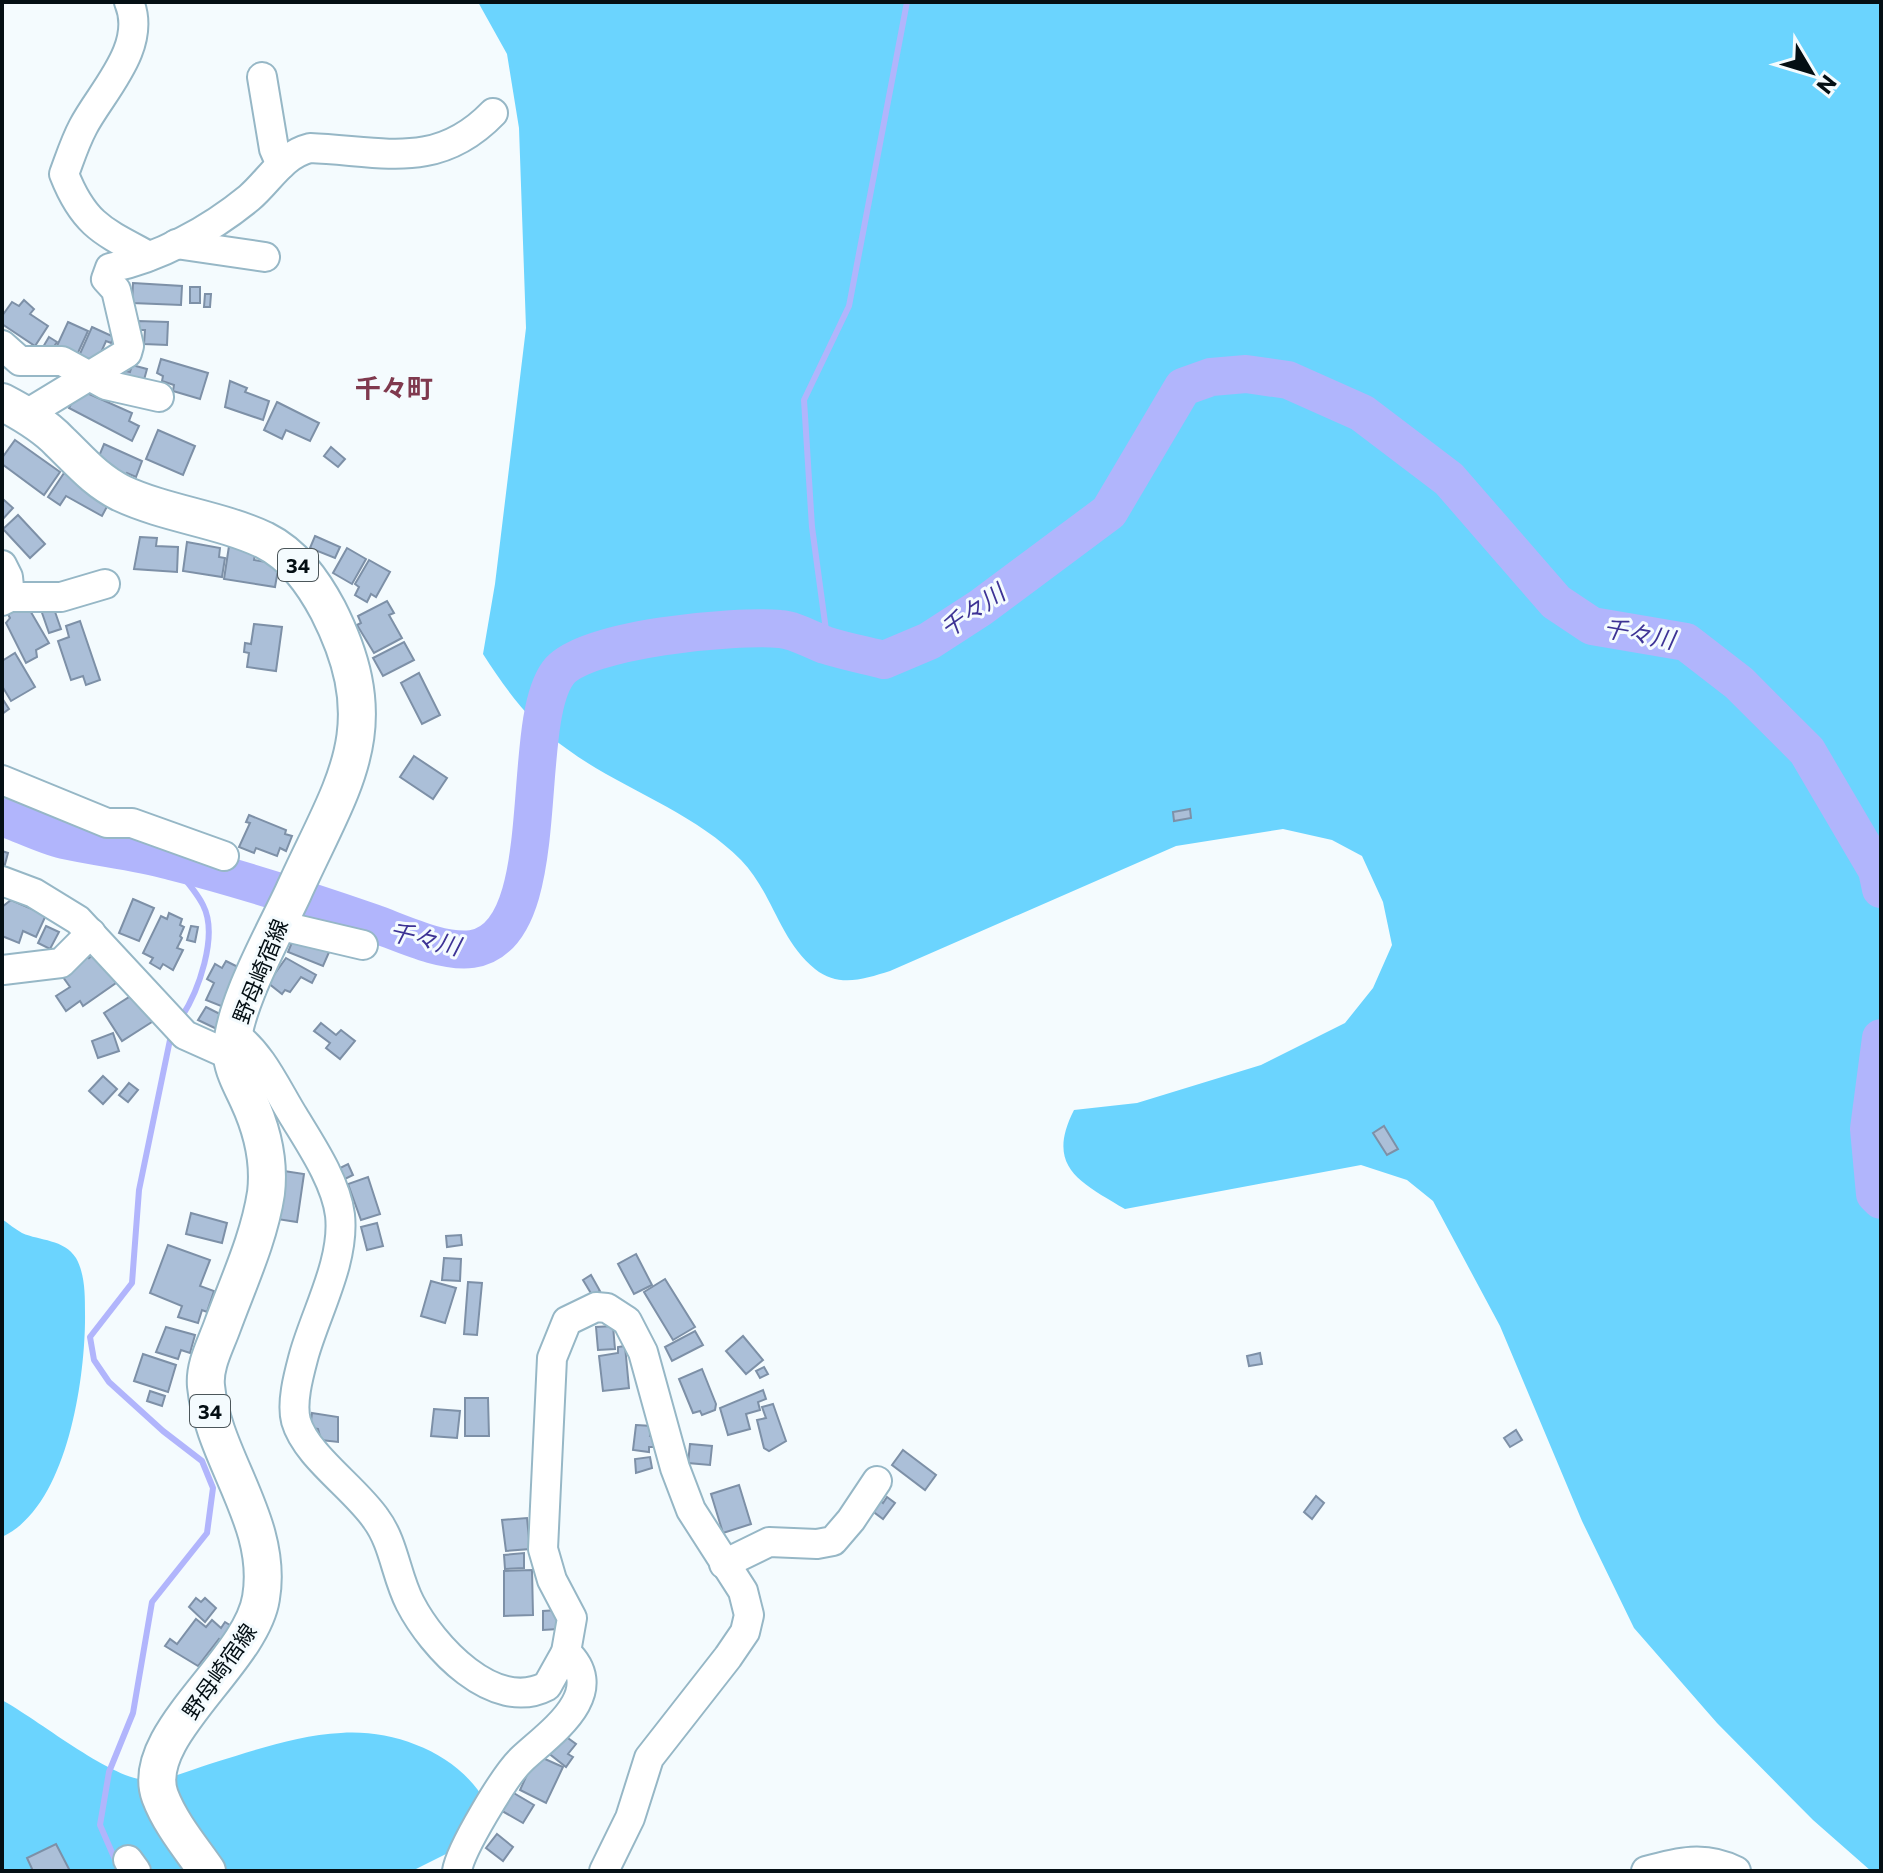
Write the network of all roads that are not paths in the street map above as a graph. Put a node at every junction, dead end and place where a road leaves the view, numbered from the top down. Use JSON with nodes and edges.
{"nodes":[{"id":1,"x":129,"y":2,"type":"edge"},
{"id":2,"x":262,"y":77,"type":"dead end"},
{"id":3,"x":493,"y":113,"type":"dead end"},
{"id":4,"x":281,"y":165,"type":"junction"},
{"id":5,"x":176,"y":244,"type":"junction"},
{"id":6,"x":149,"y":256,"type":"junction"},
{"id":7,"x":265,"y":257,"type":"dead end"},
{"id":8,"x":2,"y":345,"type":"edge"},
{"id":9,"x":89,"y":375,"type":"junction"},
{"id":10,"x":159,"y":397,"type":"dead end"},
{"id":11,"x":13,"y":408,"type":"edge"},
{"id":12,"x":2,"y":565,"type":"edge"},
{"id":13,"x":105,"y":584,"type":"dead end"},
{"id":14,"x":6,"y":599,"type":"edge"},
{"id":15,"x":2,"y":780,"type":"edge"},
{"id":16,"x":224,"y":856,"type":"dead end"},
{"id":17,"x":2,"y":881,"type":"edge"},
{"id":18,"x":279,"y":924,"type":"junction"},
{"id":19,"x":91,"y":933,"type":"junction"},
{"id":20,"x":363,"y":945,"type":"dead end"},
{"id":21,"x":3,"y":970,"type":"edge"},
{"id":22,"x":233,"y":1045,"type":"junction"},
{"id":23,"x":653,"y":1333,"type":"dead end"},
{"id":24,"x":662,"y":1425,"type":"junction"},
{"id":25,"x":877,"y":1481,"type":"dead end"},
{"id":26,"x":724,"y":1564,"type":"junction"},
{"id":27,"x":566,"y":1652,"type":"junction"},
{"id":28,"x":207,"y":1871,"type":"edge"},
{"id":29,"x":457,"y":1871,"type":"edge"},
{"id":30,"x":604,"y":1871,"type":"edge"},
{"id":31,"x":1646,"y":1871,"type":"edge"},
{"id":32,"x":1736,"y":1871,"type":"edge"}],
"edges":[{"from":1,"to":6,"type":"street"},
{"from":2,"to":4,"type":"street"},
{"from":3,"to":4,"type":"street"},
{"from":4,"to":5,"type":"street"},
{"from":5,"to":6,"type":"street"},
{"from":5,"to":7,"type":"street"},
{"from":6,"to":9,"type":"street"},
{"from":8,"to":9,"type":"street"},
{"from":9,"to":10,"type":"street"},
{"from":9,"to":11,"type":"street"},
{"from":11,"to":18,"type":"main road","name":"野母崎宿線","number":"34"},
{"from":12,"to":14,"type":"street"},
{"from":13,"to":14,"type":"street"},
{"from":15,"to":16,"type":"street"},
{"from":17,"to":19,"type":"street"},
{"from":18,"to":20,"type":"street"},
{"from":18,"to":22,"type":"main road","name":"野母崎宿線","number":"34"},
{"from":19,"to":21,"type":"street"},
{"from":19,"to":22,"type":"street"},
{"from":22,"to":27,"type":"street"},
{"from":22,"to":28,"type":"main road","name":"野母崎宿線","number":"34"},
{"from":23,"to":24,"type":"street"},
{"from":24,"to":26,"type":"street"},
{"from":24,"to":27,"type":"street"},
{"from":25,"to":26,"type":"street"},
{"from":26,"to":30,"type":"street"},
{"from":27,"to":29,"type":"street"},
{"from":31,"to":32,"type":"street"}]}
